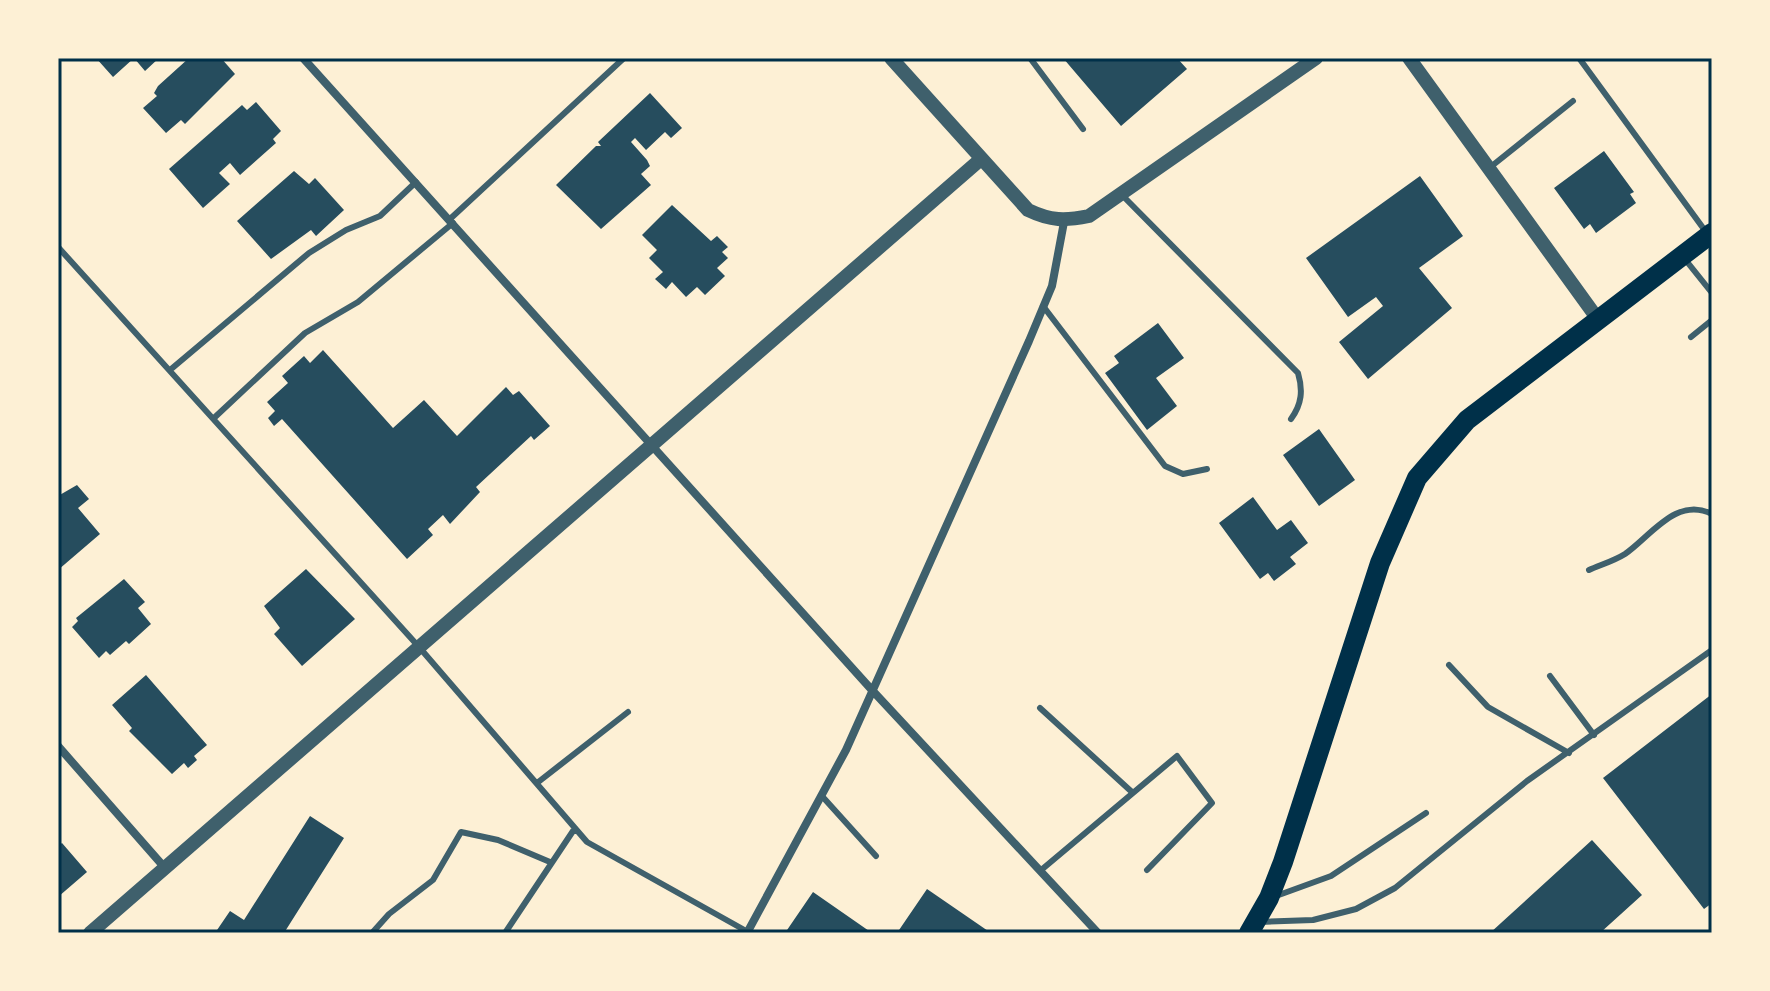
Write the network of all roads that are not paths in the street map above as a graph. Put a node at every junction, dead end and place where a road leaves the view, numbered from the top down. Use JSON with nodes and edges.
{"nodes":[{"id":1,"x":303,"y":58,"type":"edge"},
{"id":2,"x":624,"y":58,"type":"edge"},
{"id":3,"x":891,"y":58,"type":"edge"},
{"id":4,"x":1030,"y":58,"type":"edge"},
{"id":5,"x":1316,"y":58,"type":"edge"},
{"id":6,"x":1409,"y":58,"type":"edge"},
{"id":7,"x":1579,"y":58,"type":"edge"},
{"id":8,"x":1573,"y":101,"type":"dead end"},
{"id":9,"x":1083,"y":129,"type":"dead end"},
{"id":10,"x":981,"y":159,"type":"junction"},
{"id":11,"x":1488,"y":169,"type":"junction"},
{"id":12,"x":416,"y":182,"type":"junction"},
{"id":13,"x":1121,"y":194,"type":"junction"},
{"id":14,"x":452,"y":221,"type":"junction"},
{"id":15,"x":1064,"y":222,"type":"junction"},
{"id":16,"x":1710,"y":234,"type":"edge"},
{"id":17,"x":58,"y":247,"type":"edge"},
{"id":18,"x":1681,"y":256,"type":"junction"},
{"id":19,"x":1712,"y":293,"type":"edge"},
{"id":20,"x":1043,"y":306,"type":"junction"},
{"id":21,"x":1597,"y":318,"type":"junction"},
{"id":22,"x":1712,"y":320,"type":"edge"},
{"id":23,"x":1691,"y":337,"type":"dead end"},
{"id":24,"x":170,"y":370,"type":"junction"},
{"id":25,"x":214,"y":418,"type":"junction"},
{"id":26,"x":1291,"y":419,"type":"dead end"},
{"id":27,"x":653,"y":444,"type":"junction"},
{"id":28,"x":1207,"y":469,"type":"dead end"},
{"id":29,"x":1712,"y":514,"type":"edge"},
{"id":30,"x":1589,"y":570,"type":"dead end"},
{"id":31,"x":419,"y":647,"type":"junction"},
{"id":32,"x":1712,"y":650,"type":"edge"},
{"id":33,"x":1449,"y":665,"type":"dead end"},
{"id":34,"x":1550,"y":676,"type":"dead end"},
{"id":35,"x":871,"y":689,"type":"junction"},
{"id":36,"x":1040,"y":708,"type":"dead end"},
{"id":37,"x":628,"y":712,"type":"dead end"},
{"id":38,"x":1594,"y":735,"type":"junction"},
{"id":39,"x":58,"y":746,"type":"edge"},
{"id":40,"x":1569,"y":753,"type":"junction"},
{"id":41,"x":537,"y":783,"type":"junction"},
{"id":42,"x":1133,"y":793,"type":"junction"},
{"id":43,"x":821,"y":795,"type":"junction"},
{"id":44,"x":1426,"y":813,"type":"dead end"},
{"id":45,"x":575,"y":828,"type":"junction"},
{"id":46,"x":876,"y":856,"type":"dead end"},
{"id":47,"x":550,"y":862,"type":"junction"},
{"id":48,"x":165,"y":868,"type":"junction"},
{"id":49,"x":1147,"y":870,"type":"dead end"},
{"id":50,"x":1040,"y":871,"type":"junction"},
{"id":51,"x":1269,"y":898,"type":"junction"},
{"id":52,"x":1253,"y":927,"type":"edge"},
{"id":53,"x":90,"y":933,"type":"edge"},
{"id":54,"x":372,"y":933,"type":"edge"},
{"id":55,"x":505,"y":933,"type":"edge"},
{"id":56,"x":747,"y":933,"type":"edge"},
{"id":57,"x":1098,"y":933,"type":"edge"}],
"edges":[{"from":1,"to":12,"type":"street"},
{"from":2,"to":14,"type":"lane"},
{"from":3,"to":10,"type":"street"},
{"from":4,"to":9,"type":"lane"},
{"from":5,"to":13,"type":"street"},
{"from":6,"to":11,"type":"street"},
{"from":7,"to":16,"type":"lane"},
{"from":8,"to":11,"type":"lane"},
{"from":10,"to":15,"type":"street"},
{"from":10,"to":27,"type":"street"},
{"from":11,"to":21,"type":"street"},
{"from":12,"to":14,"type":"street"},
{"from":12,"to":24,"type":"lane"},
{"from":13,"to":15,"type":"street"},
{"from":13,"to":26,"type":"lane"},
{"from":14,"to":25,"type":"lane"},
{"from":14,"to":27,"type":"street"},
{"from":15,"to":20,"type":"street"},
{"from":16,"to":18,"type":"main road"},
{"from":17,"to":24,"type":"lane"},
{"from":18,"to":19,"type":"lane"},
{"from":18,"to":21,"type":"main road"},
{"from":20,"to":28,"type":"lane"},
{"from":20,"to":35,"type":"street"},
{"from":21,"to":51,"type":"main road"},
{"from":22,"to":23,"type":"lane"},
{"from":24,"to":25,"type":"lane"},
{"from":25,"to":31,"type":"lane"},
{"from":27,"to":31,"type":"street"},
{"from":27,"to":35,"type":"street"},
{"from":29,"to":30,"type":"lane"},
{"from":31,"to":41,"type":"lane"},
{"from":31,"to":48,"type":"street"},
{"from":32,"to":38,"type":"lane"},
{"from":33,"to":40,"type":"lane"},
{"from":34,"to":38,"type":"lane"},
{"from":35,"to":43,"type":"street"},
{"from":35,"to":50,"type":"street"},
{"from":36,"to":42,"type":"lane"},
{"from":37,"to":41,"type":"lane"},
{"from":38,"to":40,"type":"lane"},
{"from":39,"to":48,"type":"street"},
{"from":40,"to":52,"type":"lane"},
{"from":41,"to":45,"type":"lane"},
{"from":42,"to":49,"type":"lane"},
{"from":42,"to":50,"type":"lane"},
{"from":43,"to":46,"type":"lane"},
{"from":43,"to":56,"type":"street"},
{"from":44,"to":51,"type":"lane"},
{"from":45,"to":47,"type":"lane"},
{"from":45,"to":56,"type":"lane"},
{"from":47,"to":54,"type":"lane"},
{"from":47,"to":55,"type":"lane"},
{"from":48,"to":53,"type":"street"},
{"from":50,"to":57,"type":"street"},
{"from":51,"to":52,"type":"main road"}]}
